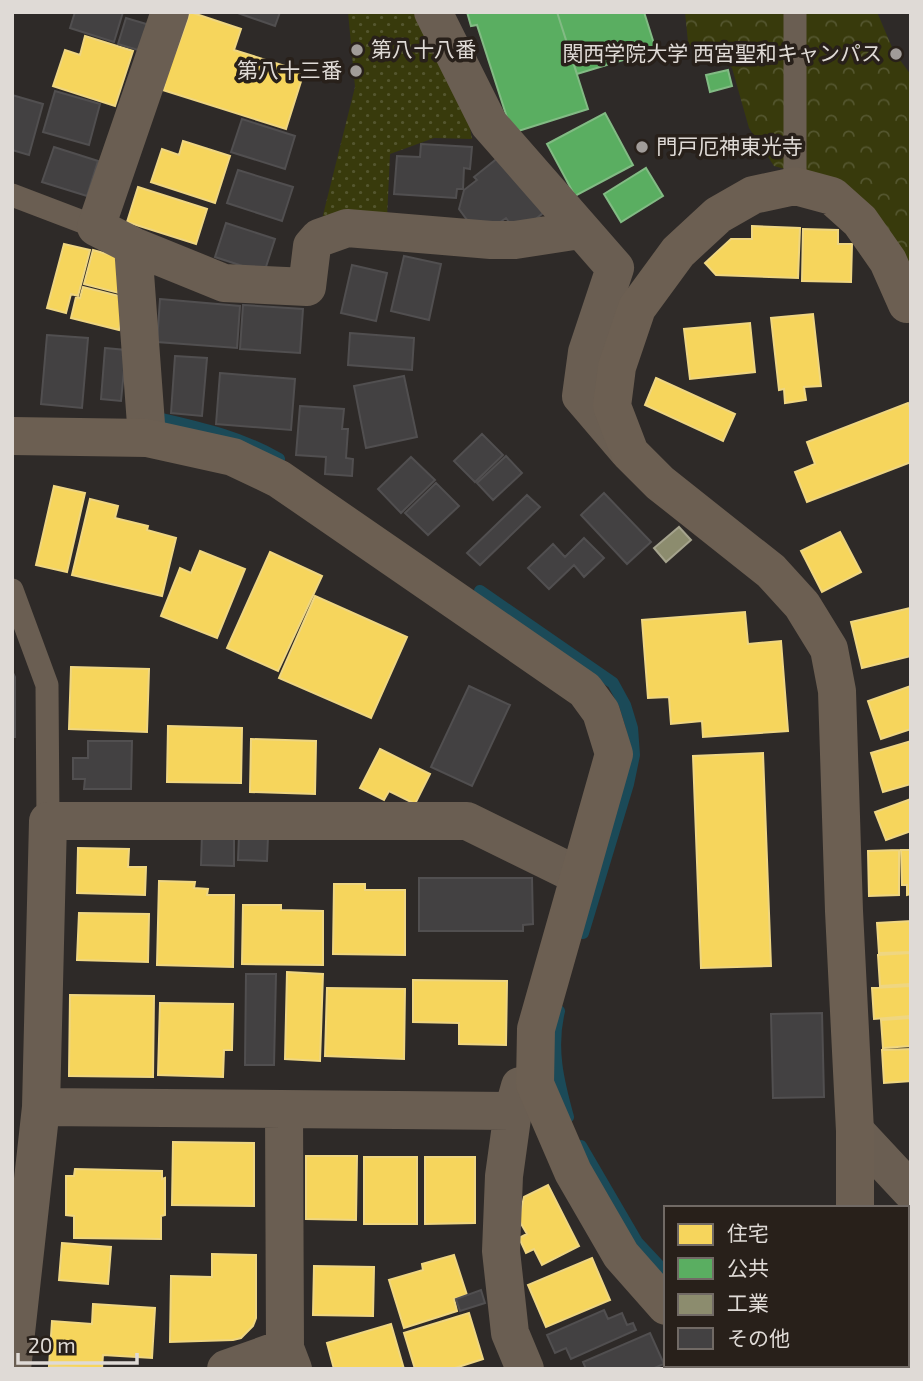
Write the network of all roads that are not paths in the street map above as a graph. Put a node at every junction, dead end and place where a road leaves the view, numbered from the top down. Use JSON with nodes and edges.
{"nodes":[{"id":1,"x":170,"y":12,"type":"edge"},
{"id":2,"x":433,"y":12,"type":"edge"},
{"id":3,"x":795,"y":12,"type":"edge"},
{"id":4,"x":795,"y":186,"type":"junction"},
{"id":5,"x":12,"y":195,"type":"edge"},
{"id":6,"x":96,"y":227,"type":"junction"},
{"id":7,"x":580,"y":230,"type":"junction"},
{"id":8,"x":133,"y":246,"type":"junction"},
{"id":9,"x":909,"y":308,"type":"edge"},
{"id":10,"x":12,"y":436,"type":"edge"},
{"id":11,"x":147,"y":438,"type":"junction"},
{"id":12,"x":630,"y":453,"type":"junction"},
{"id":13,"x":12,"y":590,"type":"edge"},
{"id":14,"x":48,"y":821,"type":"junction"},
{"id":15,"x":579,"y":876,"type":"junction"},
{"id":16,"x":537,"y":1029,"type":"junction"},
{"id":17,"x":41,"y":1107,"type":"junction"},
{"id":18,"x":284,"y":1111,"type":"junction"},
{"id":19,"x":513,"y":1111,"type":"junction"},
{"id":20,"x":855,"y":1131,"type":"junction"},
{"id":21,"x":911,"y":1191,"type":"edge"},
{"id":22,"x":855,"y":1206,"type":"edge"},
{"id":23,"x":664,"y":1304,"type":"edge"},
{"id":24,"x":289,"y":1358,"type":"edge"},
{"id":25,"x":12,"y":1369,"type":"edge"},
{"id":26,"x":226,"y":1369,"type":"edge"},
{"id":27,"x":526,"y":1369,"type":"edge"}],
"edges":[{"from":1,"to":6,"type":"street"},
{"from":2,"to":7,"type":"street"},
{"from":3,"to":4,"type":"lane"},
{"from":4,"to":9,"type":"street"},
{"from":4,"to":12,"type":"street"},
{"from":5,"to":6,"type":"lane"},
{"from":6,"to":8,"type":"street"},
{"from":7,"to":8,"type":"street"},
{"from":7,"to":12,"type":"street"},
{"from":8,"to":11,"type":"street"},
{"from":10,"to":11,"type":"street"},
{"from":11,"to":15,"type":"street"},
{"from":12,"to":20,"type":"street"},
{"from":13,"to":14,"type":"lane"},
{"from":14,"to":15,"type":"street"},
{"from":14,"to":17,"type":"street"},
{"from":15,"to":16,"type":"street"},
{"from":16,"to":19,"type":"street"},
{"from":16,"to":23,"type":"street"},
{"from":17,"to":18,"type":"street"},
{"from":17,"to":25,"type":"street"},
{"from":18,"to":19,"type":"street"},
{"from":18,"to":24,"type":"street"},
{"from":19,"to":27,"type":"street"},
{"from":20,"to":21,"type":"street"},
{"from":20,"to":22,"type":"street"},
{"from":24,"to":26,"type":"street"}]}
